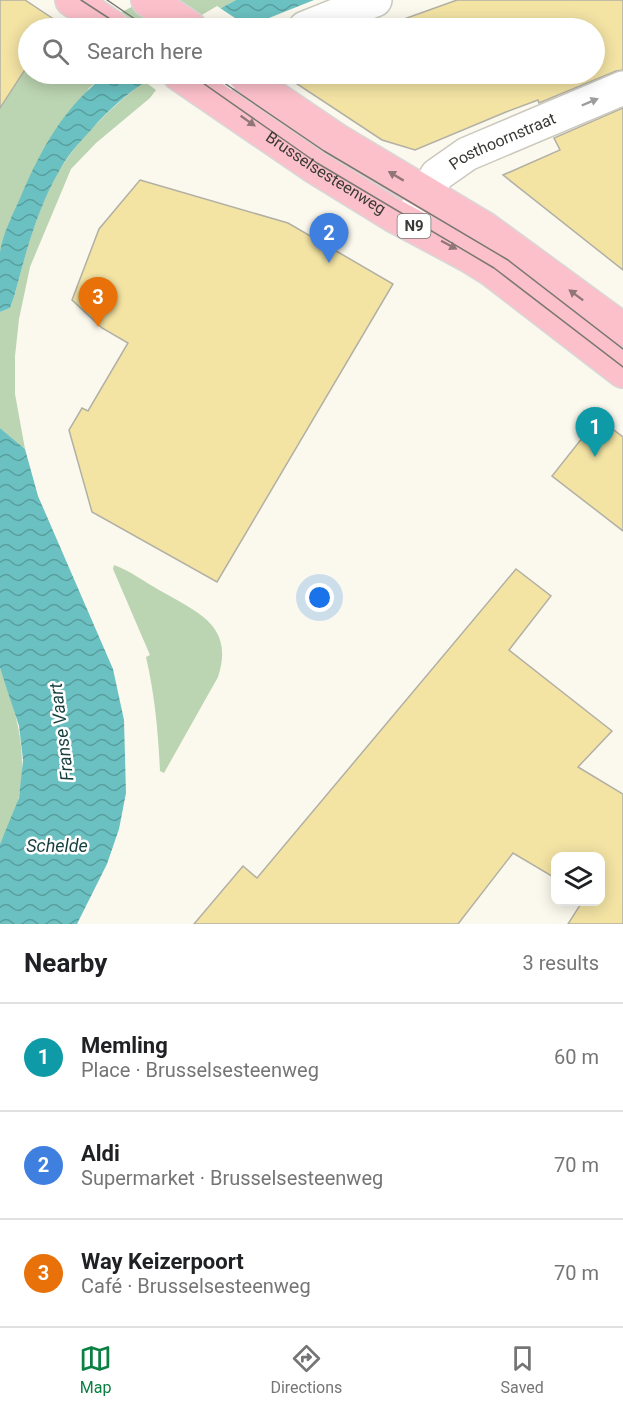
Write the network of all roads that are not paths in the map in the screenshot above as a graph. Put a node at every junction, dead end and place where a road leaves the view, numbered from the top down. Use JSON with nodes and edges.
{"nodes":[{"id":1,"x":72,"y":0,"type":"edge"},
{"id":2,"x":148,"y":0,"type":"edge"},
{"id":3,"x":375,"y":0,"type":"edge"},
{"id":4,"x":98,"y":18,"type":"edge"},
{"id":5,"x":175,"y":18,"type":"edge"},
{"id":6,"x":330,"y":18,"type":"edge"},
{"id":7,"x":205,"y":84,"type":"edge"},
{"id":8,"x":255,"y":84,"type":"edge"},
{"id":9,"x":623,"y":88,"type":"edge"},
{"id":10,"x":425,"y":194,"type":"junction"},
{"id":11,"x":408,"y":223,"type":"junction"},
{"id":12,"x":623,"y":330,"type":"edge"},
{"id":13,"x":623,"y":371,"type":"edge"}],
"edges":[{"from":1,"to":4,"type":"main road"},
{"from":2,"to":5,"type":"main road"},
{"from":3,"to":6,"type":"street"},
{"from":7,"to":11,"type":"main road","name":"Brusselsesteenweg","number":"N9","one_way":true},
{"from":10,"to":8,"type":"main road","name":"Brusselsesteenweg","number":"N9","one_way":true},
{"from":10,"to":9,"type":"street","name":"Posthoornstraat","one_way":true},
{"from":10,"to":11,"type":"street","name":"Posthoornstraat"},
{"from":12,"to":10,"type":"main road","name":"Brusselsesteenweg","number":"N9","one_way":true},
{"from":11,"to":13,"type":"main road","name":"Brusselsesteenweg","number":"N9","one_way":true}]}
